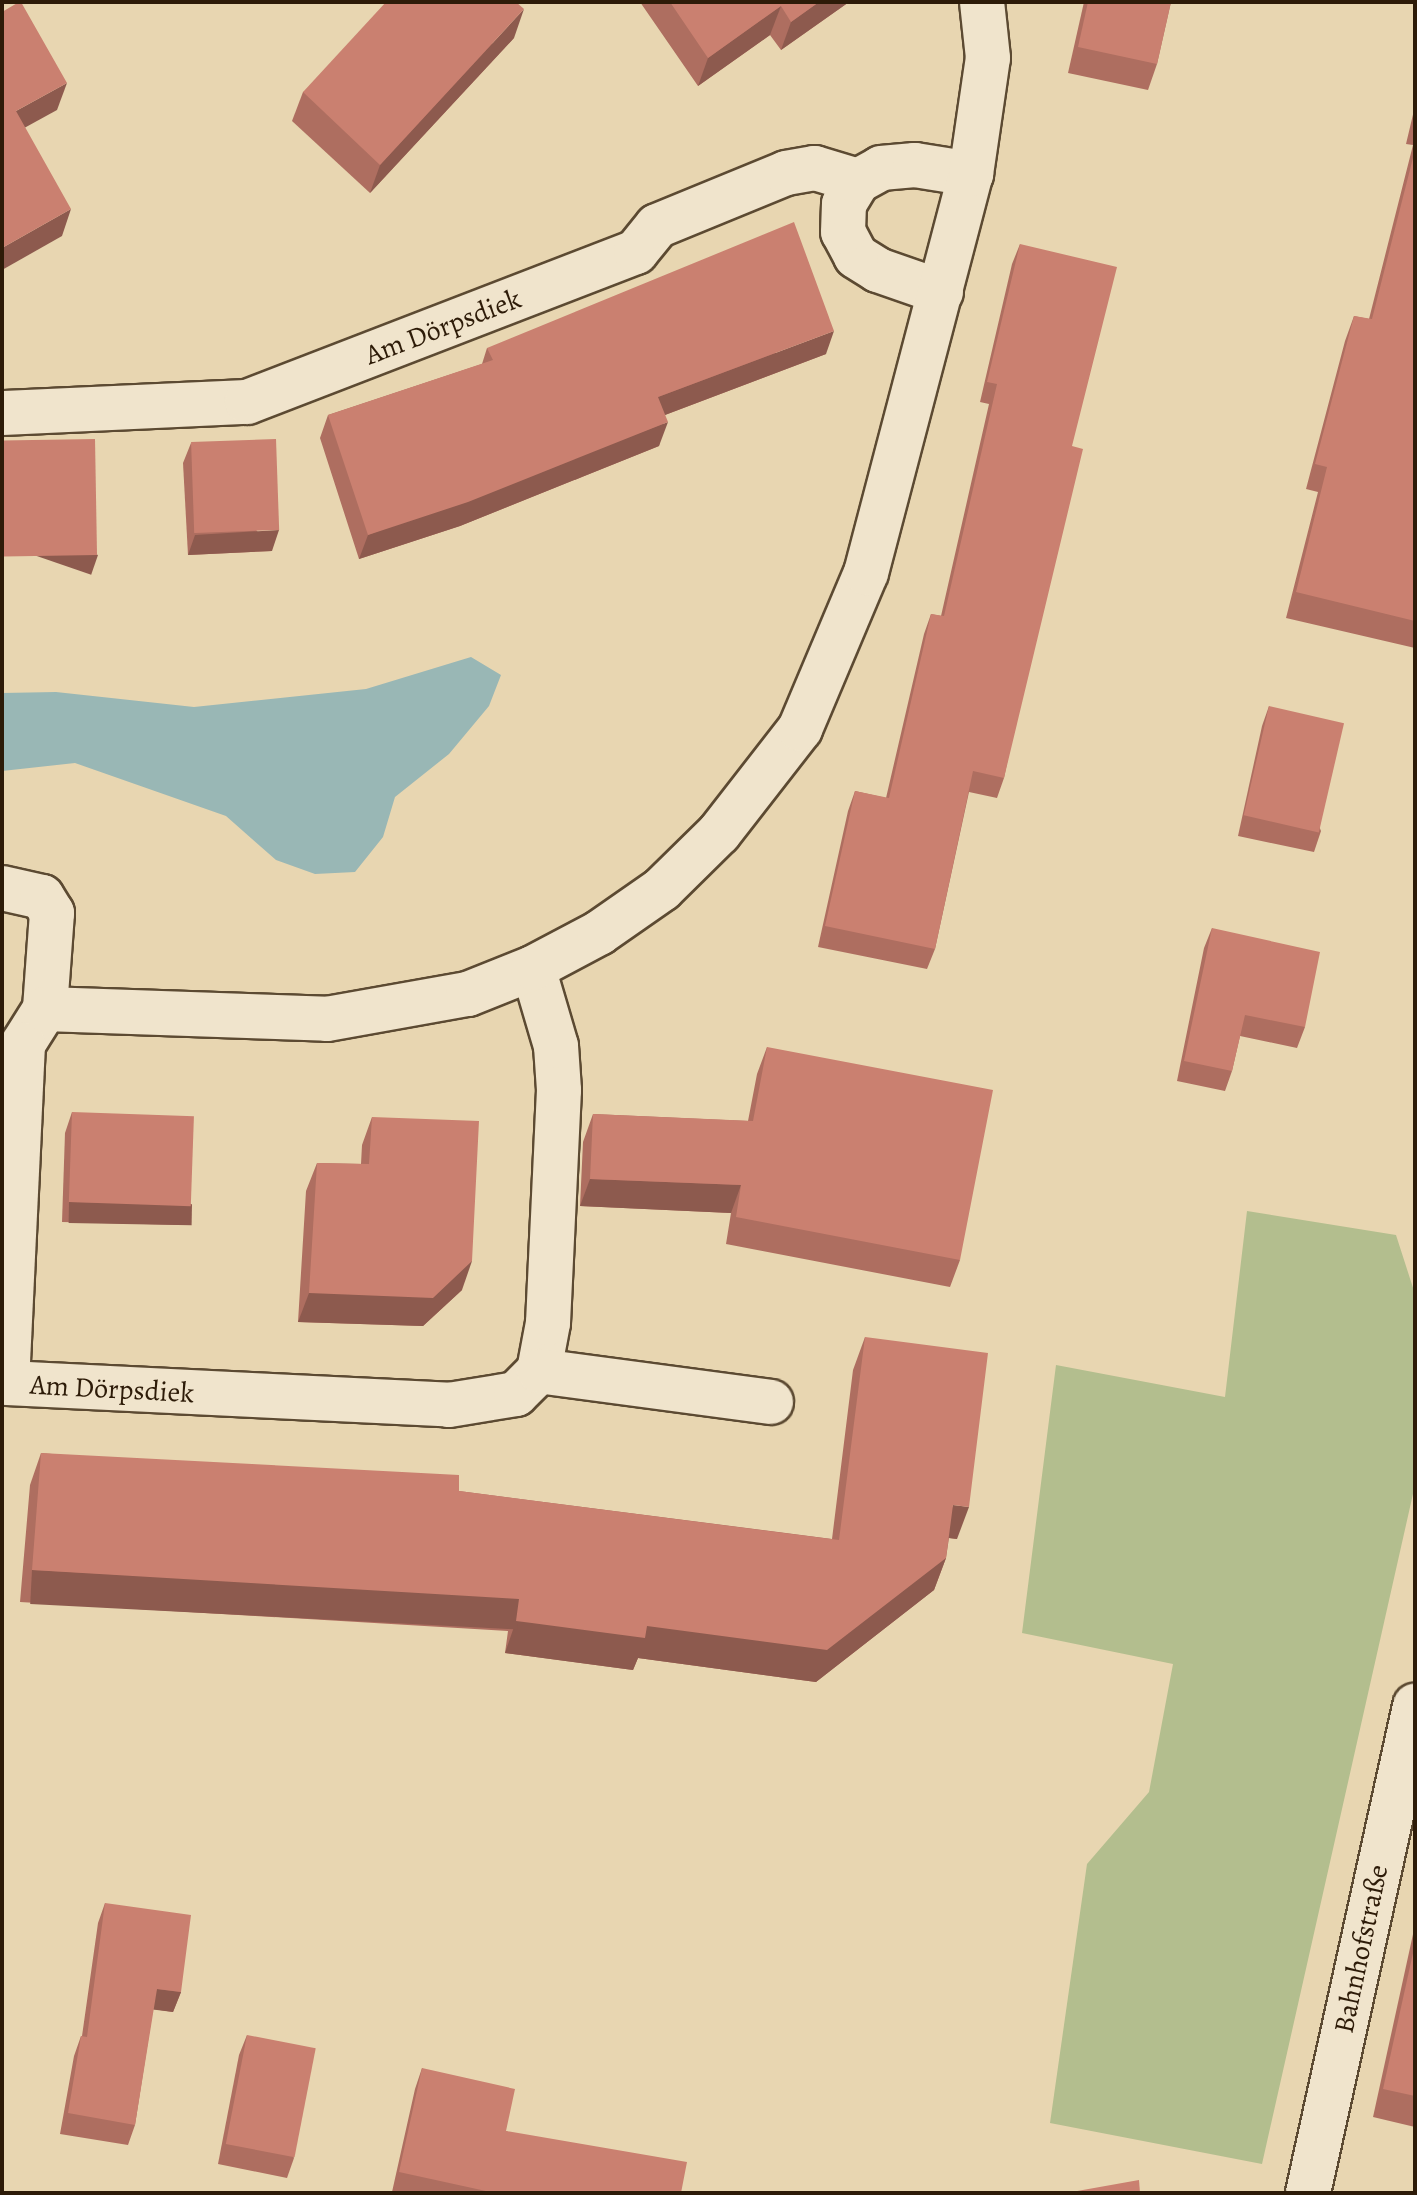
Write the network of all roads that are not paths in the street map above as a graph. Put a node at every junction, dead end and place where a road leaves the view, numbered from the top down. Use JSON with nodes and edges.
{"nodes":[{"id":1,"x":982,"y":2,"type":"edge"},
{"id":2,"x":971,"y":174,"type":"junction"},
{"id":3,"x":858,"y":181,"type":"junction"},
{"id":4,"x":941,"y":292,"type":"junction"},
{"id":5,"x":2,"y":413,"type":"edge"},
{"id":6,"x":2,"y":888,"type":"edge"},
{"id":7,"x":533,"y":968,"type":"junction"},
{"id":8,"x":45,"y":1009,"type":"junction"},
{"id":9,"x":539,"y":1371,"type":"junction"},
{"id":10,"x":771,"y":1402,"type":"dead end"},
{"id":11,"x":1415,"y":1706,"type":"edge"},
{"id":12,"x":1308,"y":2193,"type":"edge"}],
"edges":[{"from":1,"to":2,"type":"street"},
{"from":2,"to":3,"type":"street"},
{"from":2,"to":4,"type":"street"},
{"from":3,"to":4,"type":"street"},
{"from":3,"to":5,"type":"street","name":"Am Dörpsdiek"},
{"from":4,"to":7,"type":"street"},
{"from":6,"to":8,"type":"street","name":"Am Dörpsdiek"},
{"from":7,"to":8,"type":"street"},
{"from":7,"to":9,"type":"street"},
{"from":8,"to":9,"type":"street","name":"Am Dörpsdiek"},
{"from":9,"to":10,"type":"street"},
{"from":11,"to":12,"type":"street","name":"Bahnhofstraße"}]}
